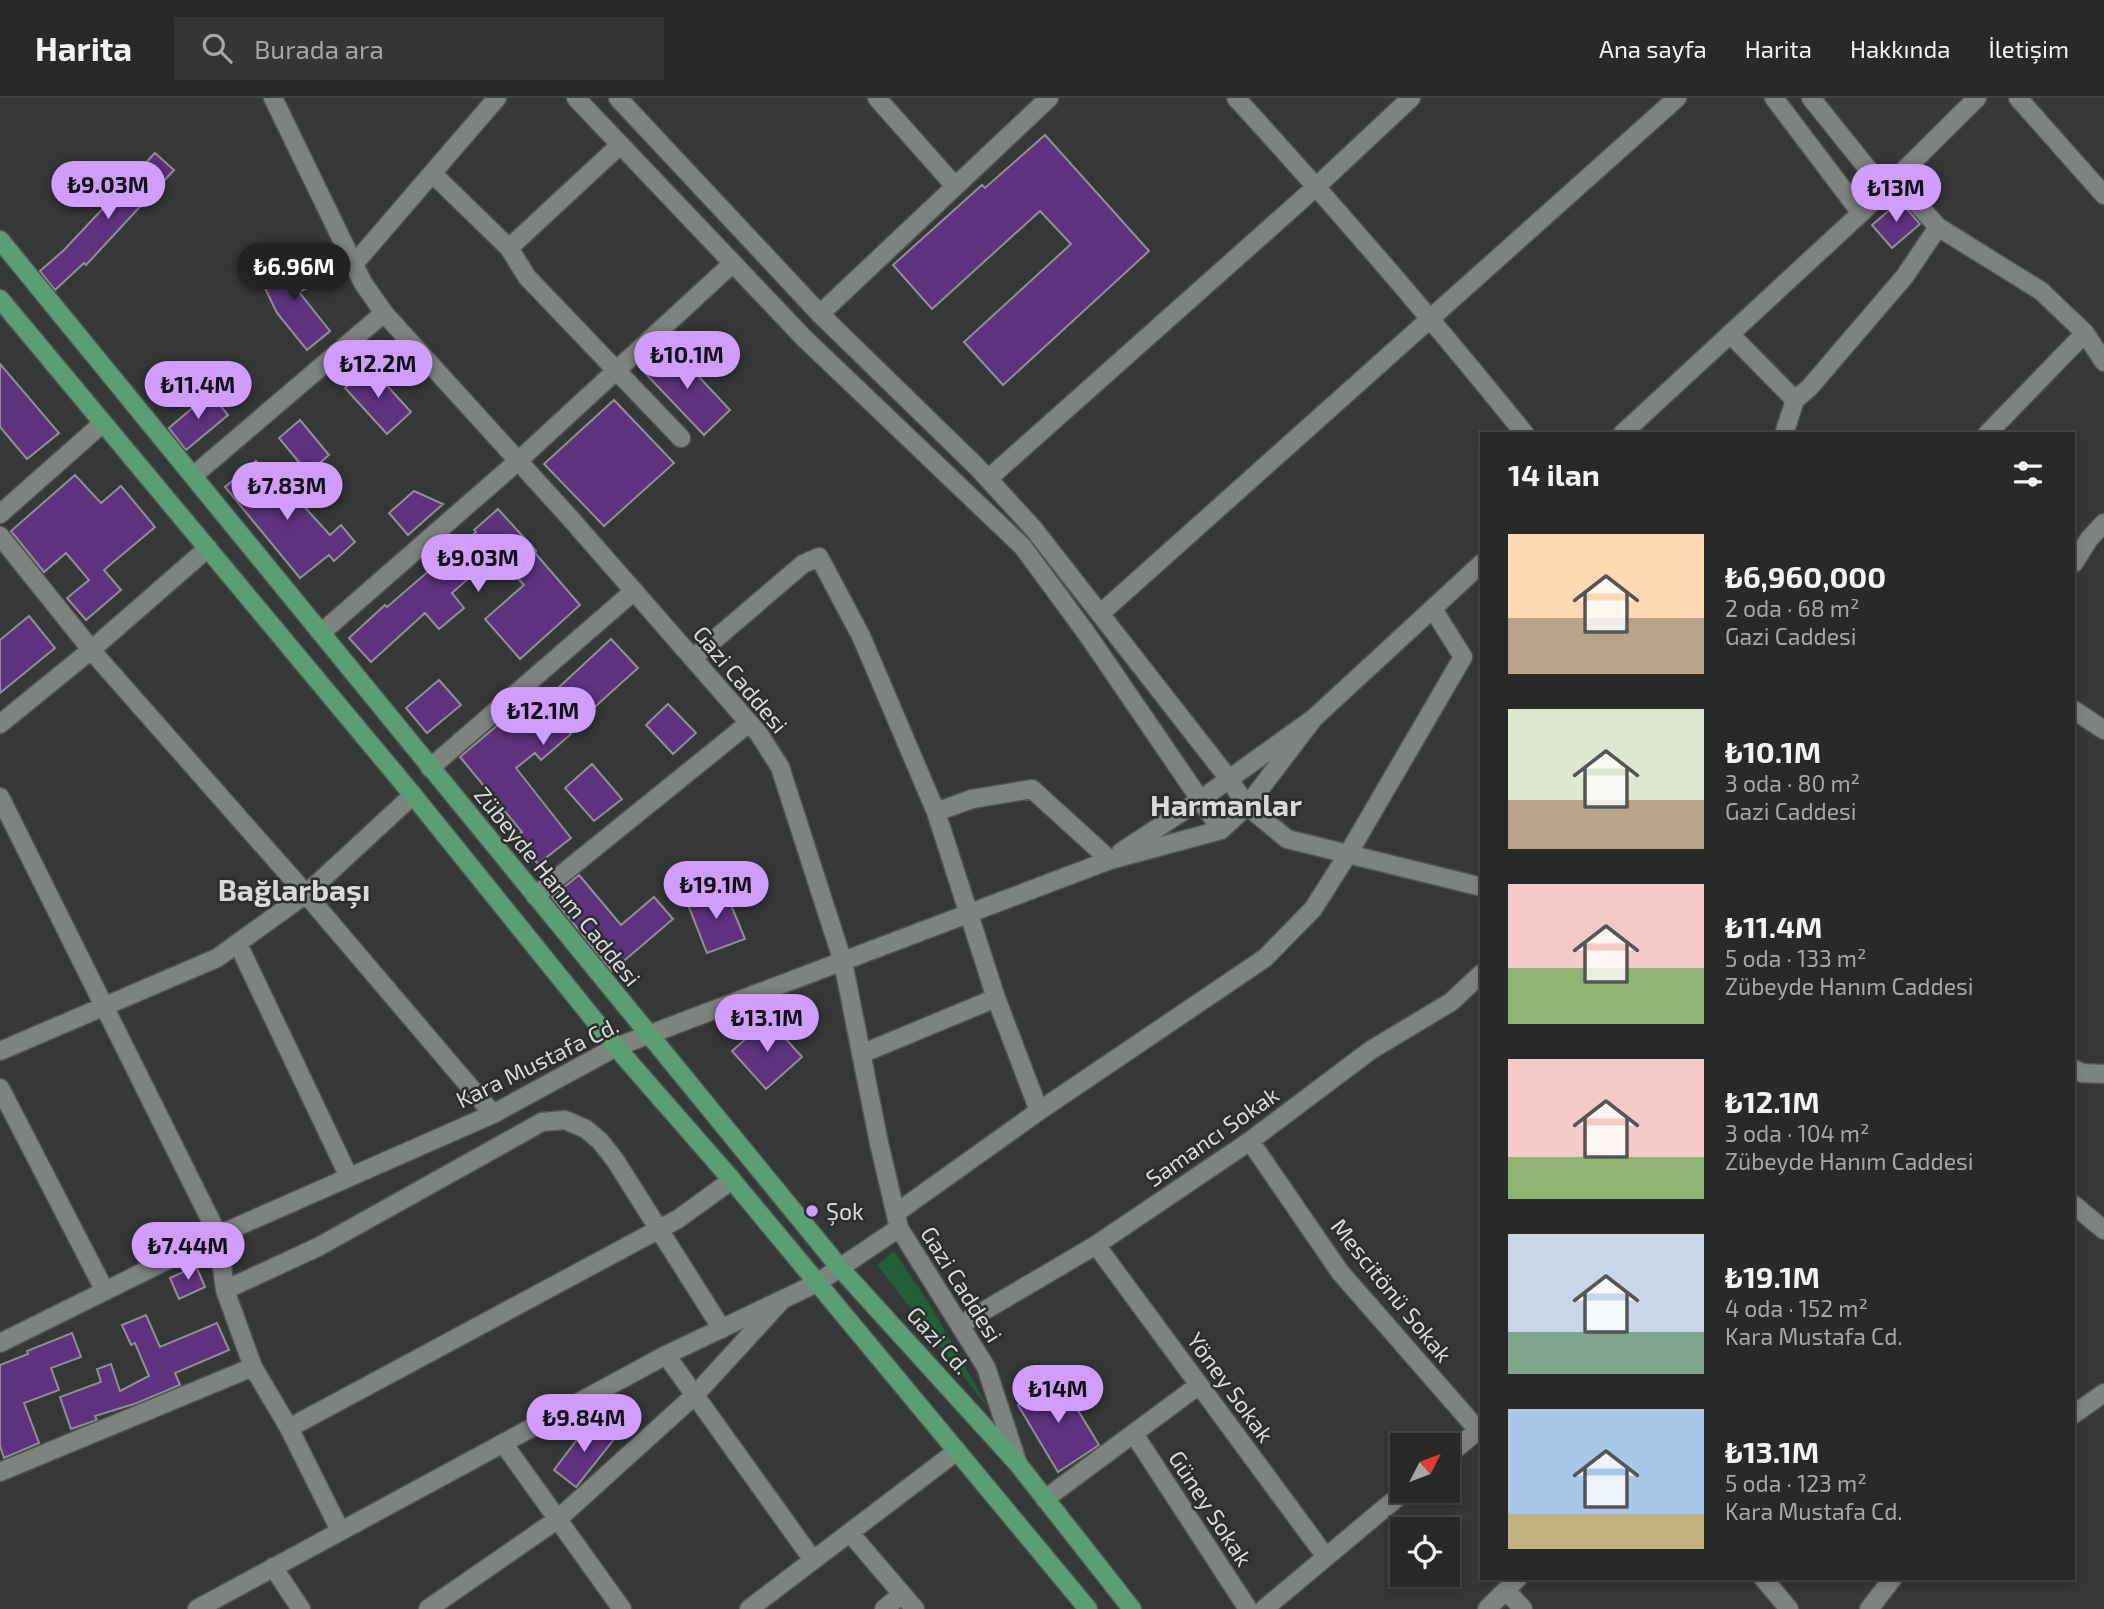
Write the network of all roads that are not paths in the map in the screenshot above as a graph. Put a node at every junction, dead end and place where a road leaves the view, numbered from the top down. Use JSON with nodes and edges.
{"nodes":[{"id":1,"x":273,"y":98,"type":"edge"},
{"id":2,"x":497,"y":98,"type":"edge"},
{"id":3,"x":576,"y":98,"type":"edge"},
{"id":4,"x":618,"y":98,"type":"edge"},
{"id":5,"x":877,"y":98,"type":"edge"},
{"id":6,"x":1049,"y":98,"type":"edge"},
{"id":7,"x":1236,"y":98,"type":"edge"},
{"id":8,"x":1410,"y":98,"type":"edge"},
{"id":9,"x":1677,"y":98,"type":"edge"},
{"id":10,"x":1774,"y":98,"type":"edge"},
{"id":11,"x":1811,"y":98,"type":"edge"},
{"id":12,"x":1977,"y":98,"type":"edge"},
{"id":13,"x":2018,"y":98,"type":"edge"},
{"id":14,"x":620,"y":145,"type":"junction"},
{"id":15,"x":433,"y":174,"type":"junction"},
{"id":16,"x":2100,"y":182,"type":"edge"},
{"id":17,"x":1889,"y":184,"type":"junction"},
{"id":18,"x":954,"y":185,"type":"junction"},
{"id":19,"x":1317,"y":186,"type":"junction"},
{"id":20,"x":1861,"y":213,"type":"junction"},
{"id":21,"x":1938,"y":227,"type":"junction"},
{"id":22,"x":0,"y":240,"type":"edge"},
{"id":23,"x":509,"y":248,"type":"junction"},
{"id":24,"x":733,"y":263,"type":"junction"},
{"id":25,"x":354,"y":264,"type":"junction"},
{"id":26,"x":0,"y":299,"type":"edge"},
{"id":27,"x":384,"y":313,"type":"junction"},
{"id":28,"x":820,"y":314,"type":"junction"},
{"id":29,"x":1432,"y":319,"type":"junction"},
{"id":30,"x":2085,"y":333,"type":"junction"},
{"id":31,"x":1730,"y":334,"type":"junction"},
{"id":32,"x":2104,"y":362,"type":"edge"},
{"id":33,"x":616,"y":369,"type":"junction"},
{"id":34,"x":1795,"y":400,"type":"junction"},
{"id":35,"x":103,"y":423,"type":"junction"},
{"id":36,"x":1523,"y":432,"type":"edge"},
{"id":37,"x":1624,"y":432,"type":"edge"},
{"id":38,"x":1785,"y":432,"type":"edge"},
{"id":39,"x":1989,"y":432,"type":"edge"},
{"id":40,"x":681,"y":438,"type":"dead end"},
{"id":41,"x":518,"y":461,"type":"junction"},
{"id":42,"x":193,"y":477,"type":"junction"},
{"id":43,"x":988,"y":479,"type":"junction"},
{"id":44,"x":0,"y":514,"type":"edge"},
{"id":45,"x":2104,"y":523,"type":"edge"},
{"id":46,"x":0,"y":536,"type":"edge"},
{"id":47,"x":208,"y":548,"type":"junction"},
{"id":48,"x":2075,"y":561,"type":"edge"},
{"id":49,"x":1480,"y":565,"type":"edge"},
{"id":50,"x":634,"y":591,"type":"junction"},
{"id":51,"x":1433,"y":609,"type":"junction"},
{"id":52,"x":1101,"y":613,"type":"junction"},
{"id":53,"x":321,"y":633,"type":"junction"},
{"id":54,"x":92,"y":650,"type":"junction"},
{"id":55,"x":693,"y":658,"type":"junction"},
{"id":56,"x":2075,"y":711,"type":"edge"},
{"id":57,"x":1314,"y":718,"type":"junction"},
{"id":58,"x":749,"y":723,"type":"junction"},
{"id":59,"x":0,"y":724,"type":"edge"},
{"id":60,"x":2104,"y":730,"type":"edge"},
{"id":61,"x":430,"y":768,"type":"junction"},
{"id":62,"x":1229,"y":779,"type":"junction"},
{"id":63,"x":412,"y":795,"type":"junction"},
{"id":64,"x":0,"y":797,"type":"edge"},
{"id":65,"x":1200,"y":800,"type":"junction"},
{"id":66,"x":1247,"y":806,"type":"junction"},
{"id":67,"x":936,"y":812,"type":"junction"},
{"id":68,"x":1221,"y":830,"type":"junction"},
{"id":69,"x":1348,"y":854,"type":"junction"},
{"id":70,"x":1110,"y":860,"type":"junction"},
{"id":71,"x":1480,"y":887,"type":"edge"},
{"id":72,"x":306,"y":894,"type":"junction"},
{"id":73,"x":535,"y":896,"type":"junction"},
{"id":74,"x":968,"y":914,"type":"junction"},
{"id":75,"x":237,"y":944,"type":"junction"},
{"id":76,"x":843,"y":962,"type":"junction"},
{"id":77,"x":1480,"y":975,"type":"edge"},
{"id":78,"x":996,"y":998,"type":"junction"},
{"id":79,"x":104,"y":1006,"type":"junction"},
{"id":80,"x":649,"y":1036,"type":"junction"},
{"id":81,"x":616,"y":1047,"type":"junction"},
{"id":82,"x":0,"y":1051,"type":"edge"},
{"id":83,"x":861,"y":1054,"type":"junction"},
{"id":84,"x":2075,"y":1070,"type":"edge"},
{"id":85,"x":2104,"y":1074,"type":"edge"},
{"id":86,"x":0,"y":1088,"type":"edge"},
{"id":87,"x":1039,"y":1111,"type":"junction"},
{"id":88,"x":493,"y":1114,"type":"junction"},
{"id":89,"x":1250,"y":1141,"type":"junction"},
{"id":90,"x":349,"y":1177,"type":"junction"},
{"id":91,"x":732,"y":1180,"type":"junction"},
{"id":92,"x":2075,"y":1206,"type":"edge"},
{"id":93,"x":897,"y":1221,"type":"junction"},
{"id":94,"x":659,"y":1228,"type":"junction"},
{"id":95,"x":2104,"y":1230,"type":"edge"},
{"id":96,"x":218,"y":1235,"type":"junction"},
{"id":97,"x":1096,"y":1245,"type":"junction"},
{"id":98,"x":840,"y":1268,"type":"junction"},
{"id":99,"x":817,"y":1283,"type":"junction"},
{"id":100,"x":225,"y":1290,"type":"junction"},
{"id":101,"x":106,"y":1291,"type":"junction"},
{"id":102,"x":783,"y":1299,"type":"junction"},
{"id":103,"x":960,"y":1325,"type":"junction"},
{"id":104,"x":722,"y":1329,"type":"junction"},
{"id":105,"x":0,"y":1343,"type":"edge"},
{"id":106,"x":667,"y":1355,"type":"junction"},
{"id":107,"x":253,"y":1367,"type":"junction"},
{"id":108,"x":1199,"y":1385,"type":"junction"},
{"id":109,"x":2104,"y":1394,"type":"edge"},
{"id":110,"x":695,"y":1395,"type":"junction"},
{"id":111,"x":2075,"y":1413,"type":"edge"},
{"id":112,"x":289,"y":1428,"type":"junction"},
{"id":113,"x":1480,"y":1429,"type":"edge"},
{"id":114,"x":1134,"y":1433,"type":"junction"},
{"id":115,"x":503,"y":1443,"type":"junction"},
{"id":116,"x":1460,"y":1445,"type":"edge"},
{"id":117,"x":957,"y":1451,"type":"junction"},
{"id":118,"x":1017,"y":1464,"type":"junction"},
{"id":119,"x":0,"y":1472,"type":"edge"},
{"id":120,"x":1045,"y":1499,"type":"junction"},
{"id":121,"x":1391,"y":1503,"type":"edge"},
{"id":122,"x":558,"y":1519,"type":"junction"},
{"id":123,"x":340,"y":1530,"type":"junction"},
{"id":124,"x":849,"y":1533,"type":"junction"},
{"id":125,"x":1326,"y":1557,"type":"junction"},
{"id":126,"x":813,"y":1560,"type":"junction"},
{"id":127,"x":272,"y":1567,"type":"junction"},
{"id":128,"x":1765,"y":1580,"type":"edge"},
{"id":129,"x":1891,"y":1580,"type":"edge"},
{"id":130,"x":1512,"y":1584,"type":"edge"},
{"id":131,"x":902,"y":1594,"type":"junction"},
{"id":132,"x":197,"y":1609,"type":"edge"},
{"id":133,"x":301,"y":1609,"type":"edge"},
{"id":134,"x":428,"y":1609,"type":"edge"},
{"id":135,"x":622,"y":1609,"type":"edge"},
{"id":136,"x":749,"y":1609,"type":"edge"},
{"id":137,"x":884,"y":1609,"type":"edge"},
{"id":138,"x":915,"y":1609,"type":"edge"},
{"id":139,"x":1088,"y":1609,"type":"edge"},
{"id":140,"x":1132,"y":1609,"type":"edge"},
{"id":141,"x":1248,"y":1609,"type":"edge"},
{"id":142,"x":1264,"y":1609,"type":"edge"},
{"id":143,"x":1487,"y":1609,"type":"edge"},
{"id":144,"x":1523,"y":1609,"type":"edge"},
{"id":145,"x":1789,"y":1609,"type":"edge"},
{"id":146,"x":1869,"y":1609,"type":"edge"}],
"edges":[{"from":1,"to":25,"type":"street","name":"Gazi Caddesi"},
{"from":2,"to":15,"type":"street"},
{"from":3,"to":14,"type":"street"},
{"from":4,"to":28,"type":"street"},
{"from":5,"to":18,"type":"street"},
{"from":6,"to":18,"type":"street"},
{"from":7,"to":19,"type":"street"},
{"from":8,"to":19,"type":"street"},
{"from":9,"to":29,"type":"street"},
{"from":10,"to":20,"type":"street"},
{"from":11,"to":17,"type":"street"},
{"from":12,"to":17,"type":"street"},
{"from":13,"to":16,"type":"street"},
{"from":14,"to":23,"type":"street"},
{"from":14,"to":24,"type":"street"},
{"from":15,"to":23,"type":"street"},
{"from":15,"to":25,"type":"street"},
{"from":17,"to":20,"type":"street"},
{"from":17,"to":21,"type":"street"},
{"from":18,"to":28,"type":"street"},
{"from":19,"to":29,"type":"street"},
{"from":19,"to":43,"type":"street"},
{"from":20,"to":31,"type":"street"},
{"from":21,"to":30,"type":"street"},
{"from":21,"to":34,"type":"street"},
{"from":22,"to":42,"type":"main road","name":"Zübeyde Hanım Caddesi"},
{"from":23,"to":33,"type":"street"},
{"from":24,"to":33,"type":"street"},
{"from":24,"to":65,"type":"street"},
{"from":25,"to":27,"type":"street","name":"Gazi Caddesi"},
{"from":26,"to":35,"type":"main road"},
{"from":27,"to":41,"type":"street","name":"Gazi Caddesi"},
{"from":27,"to":42,"type":"street"},
{"from":28,"to":43,"type":"street"},
{"from":29,"to":36,"type":"street"},
{"from":29,"to":52,"type":"street"},
{"from":30,"to":32,"type":"street"},
{"from":30,"to":39,"type":"street"},
{"from":31,"to":34,"type":"street"},
{"from":31,"to":37,"type":"street"},
{"from":33,"to":40,"type":"street"},
{"from":33,"to":41,"type":"street"},
{"from":34,"to":38,"type":"street"},
{"from":35,"to":44,"type":"street"},
{"from":35,"to":47,"type":"main road"},
{"from":41,"to":50,"type":"street","name":"Gazi Caddesi"},
{"from":41,"to":53,"type":"street"},
{"from":42,"to":53,"type":"main road","name":"Zübeyde Hanım Caddesi"},
{"from":43,"to":52,"type":"street"},
{"from":45,"to":48,"type":"street"},
{"from":46,"to":54,"type":"street"},
{"from":47,"to":54,"type":"street"},
{"from":47,"to":63,"type":"main road"},
{"from":49,"to":51,"type":"street"},
{"from":50,"to":55,"type":"street","name":"Gazi Caddesi"},
{"from":50,"to":61,"type":"street"},
{"from":51,"to":57,"type":"street"},
{"from":51,"to":69,"type":"street"},
{"from":52,"to":62,"type":"street"},
{"from":53,"to":61,"type":"main road","name":"Zübeyde Hanım Caddesi"},
{"from":54,"to":59,"type":"street"},
{"from":54,"to":72,"type":"street"},
{"from":55,"to":58,"type":"street","name":"Gazi Caddesi"},
{"from":55,"to":67,"type":"street"},
{"from":56,"to":60,"type":"street"},
{"from":57,"to":62,"type":"street"},
{"from":57,"to":66,"type":"street"},
{"from":58,"to":73,"type":"street"},
{"from":58,"to":76,"type":"street","name":"Gazi Caddesi"},
{"from":61,"to":73,"type":"main road","name":"Zübeyde Hanım Caddesi"},
{"from":62,"to":65,"type":"street"},
{"from":62,"to":66,"type":"street"},
{"from":63,"to":72,"type":"street"},
{"from":63,"to":81,"type":"main road"},
{"from":64,"to":79,"type":"street"},
{"from":65,"to":68,"type":"street"},
{"from":65,"to":70,"type":"street"},
{"from":66,"to":68,"type":"street"},
{"from":66,"to":69,"type":"street"},
{"from":67,"to":70,"type":"street"},
{"from":67,"to":74,"type":"street"},
{"from":68,"to":70,"type":"street"},
{"from":69,"to":71,"type":"street"},
{"from":69,"to":87,"type":"street"},
{"from":70,"to":74,"type":"street","name":"Kara Mustafa Cd."},
{"from":72,"to":75,"type":"street"},
{"from":72,"to":88,"type":"street"},
{"from":73,"to":80,"type":"main road","name":"Zübeyde Hanım Caddesi"},
{"from":74,"to":76,"type":"street","name":"Kara Mustafa Cd."},
{"from":74,"to":78,"type":"street"},
{"from":75,"to":79,"type":"street"},
{"from":75,"to":90,"type":"street"},
{"from":76,"to":80,"type":"street","name":"Kara Mustafa Cd."},
{"from":76,"to":83,"type":"street","name":"Gazi Caddesi"},
{"from":77,"to":89,"type":"street","name":"Samancı Sokak"},
{"from":78,"to":83,"type":"street"},
{"from":78,"to":87,"type":"street"},
{"from":79,"to":82,"type":"street"},
{"from":79,"to":96,"type":"street"},
{"from":80,"to":81,"type":"street","name":"Kara Mustafa Cd."},
{"from":80,"to":98,"type":"main road","name":"Zübeyde Hanım Caddesi"},
{"from":81,"to":88,"type":"street","name":"Kara Mustafa Cd."},
{"from":81,"to":91,"type":"main road"},
{"from":83,"to":93,"type":"street","name":"Gazi Caddesi"},
{"from":84,"to":85,"type":"street"},
{"from":86,"to":101,"type":"street"},
{"from":87,"to":93,"type":"street"},
{"from":88,"to":90,"type":"street","name":"Kara Mustafa Cd."},
{"from":89,"to":97,"type":"street","name":"Samancı Sokak"},
{"from":89,"to":113,"type":"street","name":"Mescitönü Sokak"},
{"from":90,"to":96,"type":"street","name":"Kara Mustafa Cd."},
{"from":91,"to":94,"type":"street"},
{"from":91,"to":99,"type":"main road"},
{"from":92,"to":95,"type":"street"},
{"from":93,"to":98,"type":"street"},
{"from":93,"to":103,"type":"street","name":"Gazi Caddesi"},
{"from":94,"to":100,"type":"street"},
{"from":94,"to":104,"type":"street"},
{"from":94,"to":112,"type":"street"},
{"from":96,"to":100,"type":"street"},
{"from":96,"to":101,"type":"street","name":"Kara Mustafa Cd."},
{"from":97,"to":103,"type":"street","name":"Samancı Sokak"},
{"from":97,"to":108,"type":"street","name":"Yöney Sokak"},
{"from":98,"to":99,"type":"street"},
{"from":98,"to":118,"type":"main road","name":"Gazi Cd."},
{"from":99,"to":102,"type":"street"},
{"from":99,"to":117,"type":"main road"},
{"from":100,"to":107,"type":"street"},
{"from":101,"to":105,"type":"street","name":"Kara Mustafa Cd."},
{"from":102,"to":104,"type":"street"},
{"from":102,"to":110,"type":"street"},
{"from":103,"to":118,"type":"street","name":"Gazi Caddesi"},
{"from":104,"to":106,"type":"street"},
{"from":106,"to":110,"type":"street"},
{"from":106,"to":115,"type":"street"},
{"from":107,"to":112,"type":"street"},
{"from":107,"to":119,"type":"street"},
{"from":108,"to":114,"type":"street"},
{"from":108,"to":125,"type":"street","name":"Yöney Sokak"},
{"from":109,"to":111,"type":"street"},
{"from":110,"to":122,"type":"street"},
{"from":110,"to":126,"type":"street"},
{"from":112,"to":123,"type":"street"},
{"from":113,"to":116,"type":"street"},
{"from":114,"to":120,"type":"street"},
{"from":114,"to":141,"type":"street","name":"Güney Sokak"},
{"from":115,"to":122,"type":"street"},
{"from":115,"to":123,"type":"street"},
{"from":117,"to":124,"type":"street"},
{"from":117,"to":139,"type":"main road"},
{"from":118,"to":120,"type":"main road","name":"Gazi Cd."},
{"from":120,"to":140,"type":"main road","name":"Gazi Cd."},
{"from":121,"to":125,"type":"street"},
{"from":122,"to":134,"type":"street"},
{"from":122,"to":135,"type":"street"},
{"from":123,"to":127,"type":"street"},
{"from":124,"to":126,"type":"street"},
{"from":124,"to":131,"type":"street"},
{"from":125,"to":142,"type":"street"},
{"from":126,"to":136,"type":"street"},
{"from":127,"to":132,"type":"street"},
{"from":127,"to":133,"type":"street"},
{"from":128,"to":145,"type":"street"},
{"from":129,"to":146,"type":"street"},
{"from":130,"to":143,"type":"street"},
{"from":130,"to":144,"type":"street"},
{"from":131,"to":137,"type":"street"},
{"from":131,"to":138,"type":"street"}]}
